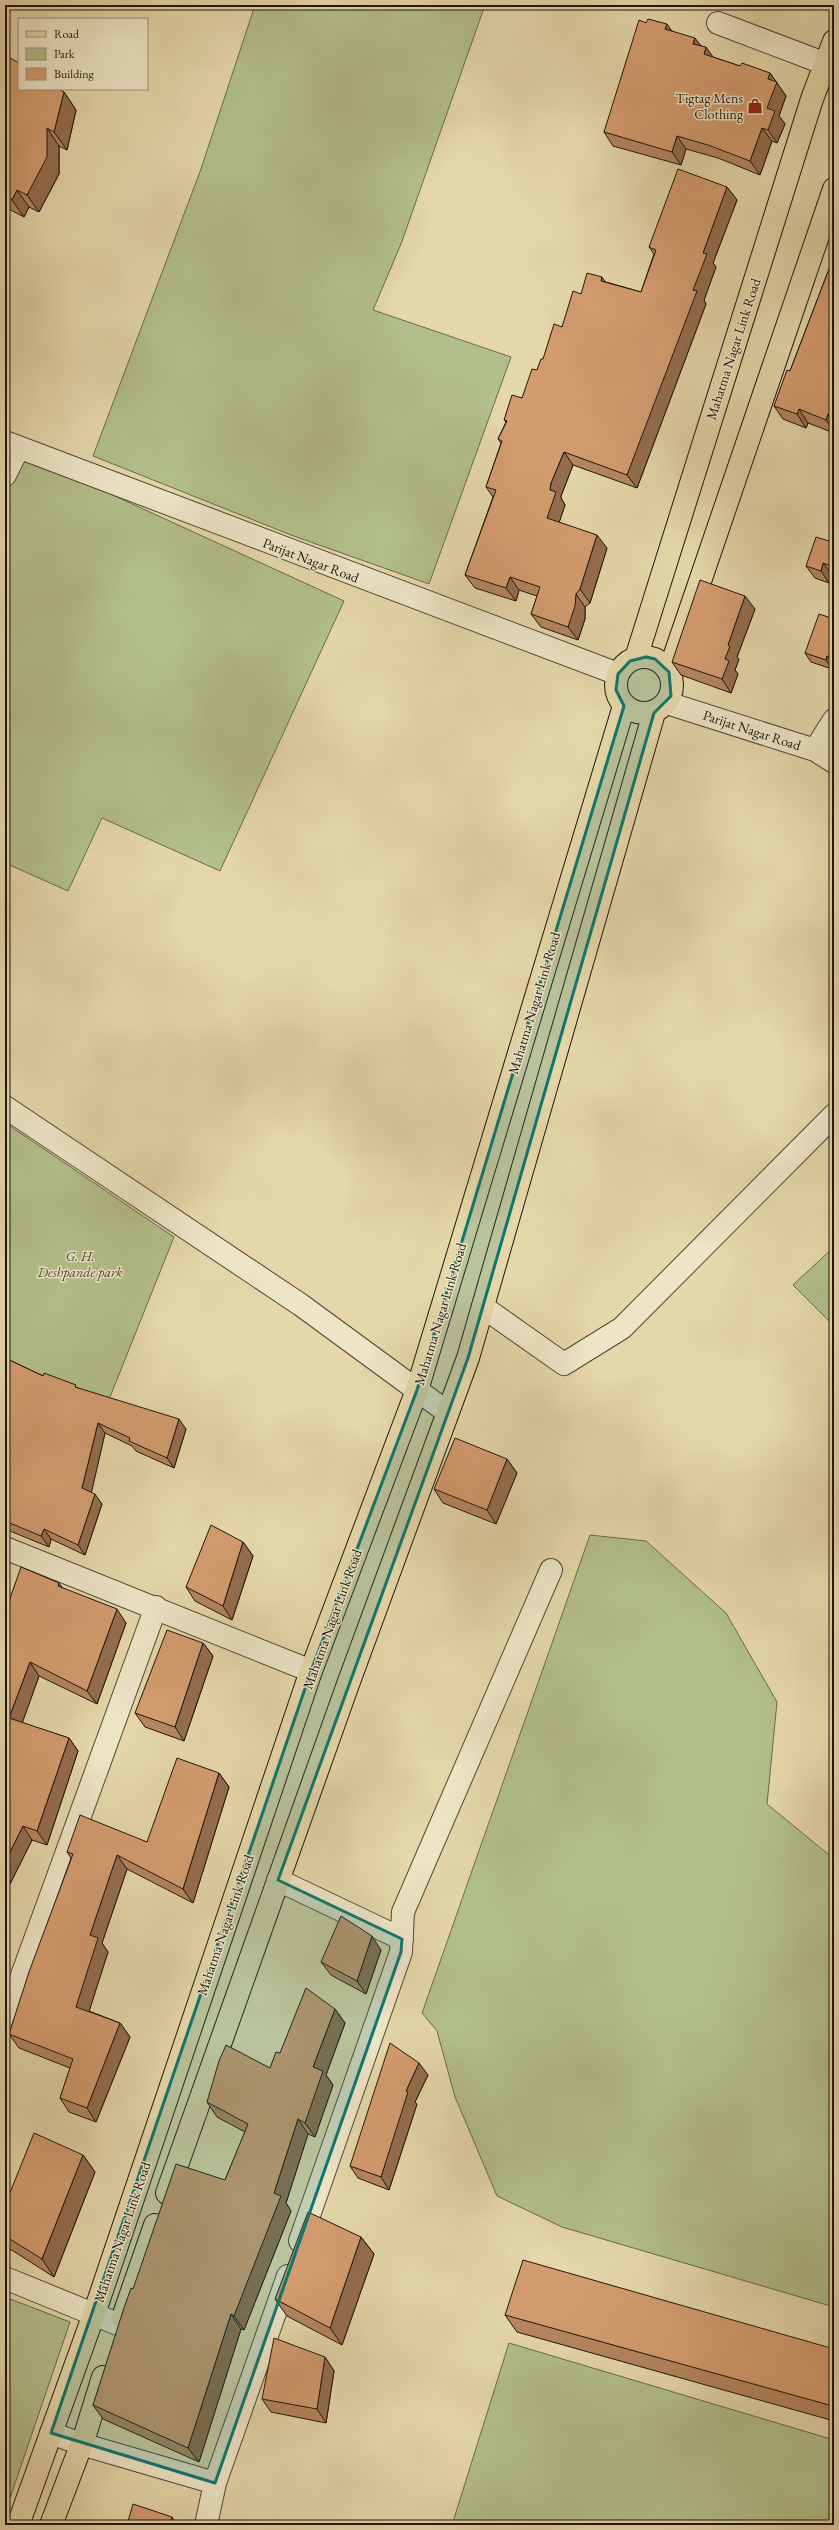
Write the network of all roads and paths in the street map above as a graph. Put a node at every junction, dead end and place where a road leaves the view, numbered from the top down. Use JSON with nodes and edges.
{"nodes":[{"id":1,"x":718,"y":23,"type":"dead end"},
{"id":2,"x":834,"y":41,"type":"edge"},
{"id":3,"x":830,"y":65,"type":"edge"},
{"id":4,"x":834,"y":189,"type":"edge"},
{"id":5,"x":11,"y":446,"type":"edge"},
{"id":6,"x":5,"y":474,"type":"edge"},
{"id":7,"x":636,"y":658,"type":"junction"},
{"id":8,"x":670,"y":672,"type":"junction"},
{"id":9,"x":618,"y":674,"type":"junction"},
{"id":10,"x":624,"y":706,"type":"junction"},
{"id":11,"x":660,"y":708,"type":"junction"},
{"id":12,"x":834,"y":720,"type":"edge"},
{"id":13,"x":815,"y":750,"type":"junction"},
{"id":14,"x":834,"y":762,"type":"edge"},
{"id":15,"x":5,"y":1107,"type":"edge"},
{"id":16,"x":834,"y":1115,"type":"edge"},
{"id":17,"x":483,"y":1307,"type":"junction"},
{"id":18,"x":417,"y":1390,"type":"junction"},
{"id":19,"x":447,"y":1412,"type":"junction"},
{"id":20,"x":5,"y":1548,"type":"edge"},
{"id":21,"x":551,"y":1570,"type":"dead end"},
{"id":22,"x":156,"y":1607,"type":"junction"},
{"id":23,"x":311,"y":1671,"type":"junction"},
{"id":24,"x":278,"y":1880,"type":"junction"},
{"id":25,"x":402,"y":1939,"type":"junction"},
{"id":26,"x":5,"y":2022,"type":"edge"},
{"id":27,"x":5,"y":2278,"type":"edge"},
{"id":28,"x":94,"y":2314,"type":"junction"},
{"id":29,"x":120,"y":2325,"type":"junction"},
{"id":30,"x":51,"y":2433,"type":"junction"},
{"id":31,"x":81,"y":2444,"type":"junction"},
{"id":32,"x":215,"y":2483,"type":"junction"},
{"id":33,"x":18,"y":2525,"type":"edge"},
{"id":34,"x":51,"y":2525,"type":"edge"},
{"id":35,"x":206,"y":2525,"type":"edge"}],
"edges":[{"from":1,"to":3,"type":"street"},
{"from":2,"to":3,"type":"main road","name":"Mahatma Nagar Link Road"},
{"from":3,"to":7,"type":"main road","name":"Mahatma Nagar Link Road"},
{"from":4,"to":8,"type":"main road"},
{"from":5,"to":6,"type":"street"},
{"from":5,"to":9,"type":"street","name":"Parijat Nagar Road"},
{"from":7,"to":8,"type":"main road"},
{"from":7,"to":9,"type":"main road"},
{"from":8,"to":11,"type":"main road"},
{"from":9,"to":10,"type":"main road"},
{"from":10,"to":11,"type":"main road"},
{"from":10,"to":18,"type":"main road","name":"Mahatma Nagar Link Road"},
{"from":11,"to":13,"type":"street","name":"Parijat Nagar Road"},
{"from":11,"to":17,"type":"main road","name":"Mahatma Nagar Link Road"},
{"from":12,"to":13,"type":"street"},
{"from":13,"to":14,"type":"street","name":"Parijat Nagar Road"},
{"from":15,"to":18,"type":"street"},
{"from":16,"to":17,"type":"street"},
{"from":17,"to":19,"type":"main road","name":"Mahatma Nagar Link Road"},
{"from":18,"to":19,"type":"street"},
{"from":18,"to":23,"type":"main road","name":"Mahatma Nagar Link Road"},
{"from":19,"to":24,"type":"main road","name":"Mahatma Nagar Link Road"},
{"from":20,"to":22,"type":"street"},
{"from":21,"to":25,"type":"street"},
{"from":22,"to":23,"type":"street"},
{"from":22,"to":26,"type":"street"},
{"from":23,"to":28,"type":"main road","name":"Mahatma Nagar Link Road"},
{"from":24,"to":25,"type":"street"},
{"from":24,"to":29,"type":"main road","name":"Mahatma Nagar Link Road"},
{"from":25,"to":32,"type":"street"},
{"from":27,"to":28,"type":"street"},
{"from":28,"to":29,"type":"street"},
{"from":28,"to":30,"type":"main road","name":"Mahatma Nagar Link Road"},
{"from":29,"to":31,"type":"main road","name":"Mahatma Nagar Link Road"},
{"from":30,"to":31,"type":"street"},
{"from":30,"to":33,"type":"main road","name":"Mahatma Nagar Link Road"},
{"from":31,"to":32,"type":"street"},
{"from":31,"to":34,"type":"main road","name":"Mahatma Nagar Link Road"},
{"from":32,"to":35,"type":"street"}]}
